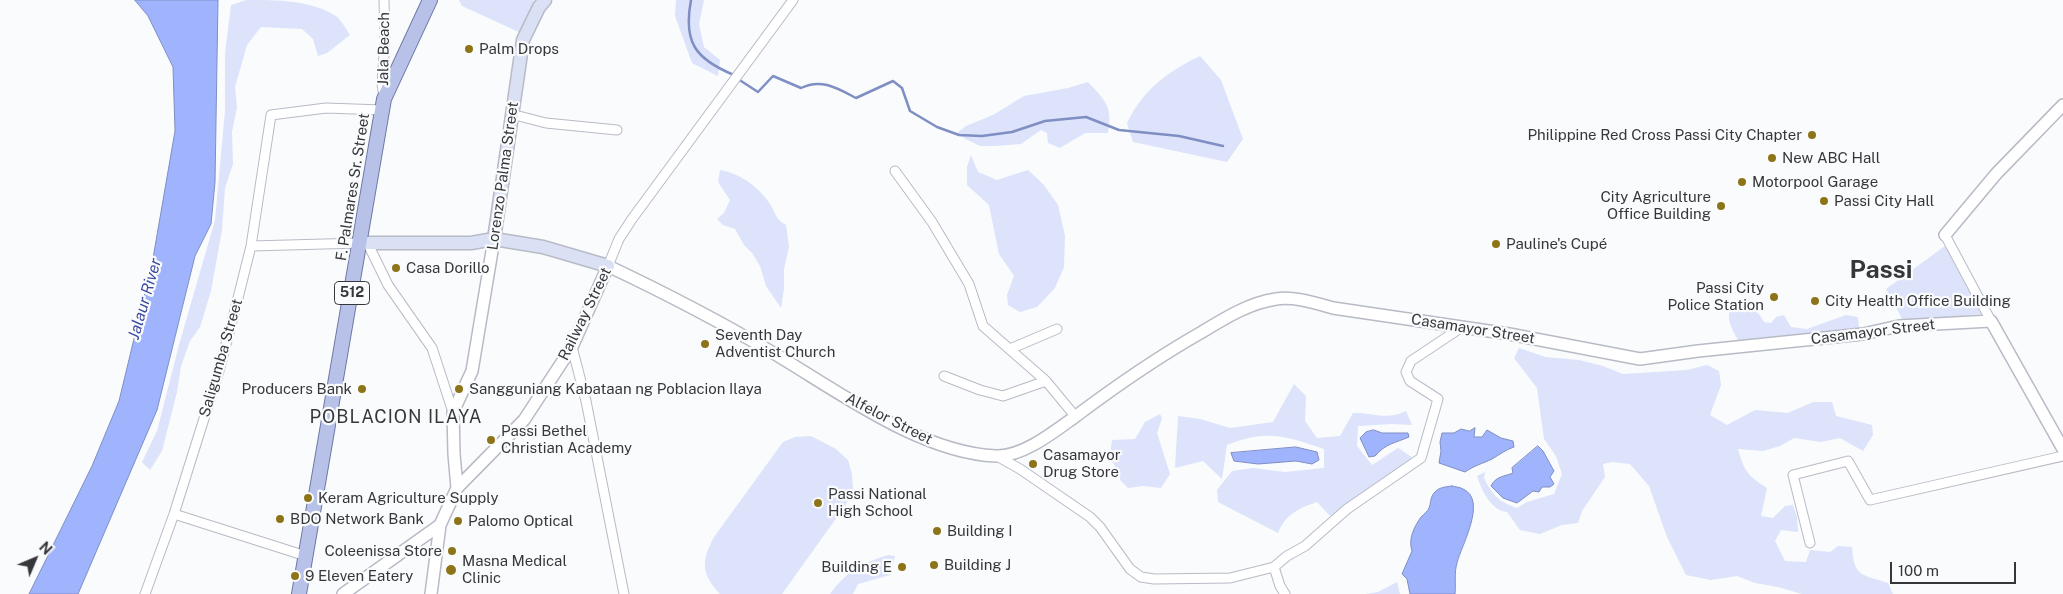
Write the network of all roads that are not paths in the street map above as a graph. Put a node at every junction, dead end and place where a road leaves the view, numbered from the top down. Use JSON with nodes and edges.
{"nodes":[{"id":1,"x":384,"y":0,"type":"edge"},
{"id":2,"x":430,"y":0,"type":"edge"},
{"id":3,"x":545,"y":0,"type":"edge"},
{"id":4,"x":792,"y":0,"type":"edge"},
{"id":5,"x":383,"y":104,"type":"junction"},
{"id":6,"x":2063,"y":106,"type":"edge"},
{"id":7,"x":511,"y":114,"type":"junction"},
{"id":8,"x":617,"y":130,"type":"dead end"},
{"id":9,"x":895,"y":171,"type":"dead end"},
{"id":10,"x":1945,"y":235,"type":"joint"},
{"id":11,"x":494,"y":239,"type":"junction"},
{"id":12,"x":364,"y":244,"type":"junction"},
{"id":13,"x":251,"y":246,"type":"junction"},
{"id":14,"x":608,"y":266,"type":"junction"},
{"id":15,"x":1991,"y":321,"type":"junction"},
{"id":16,"x":1462,"y":327,"type":"junction"},
{"id":17,"x":1057,"y":329,"type":"dead end"},
{"id":18,"x":572,"y":347,"type":"junction"},
{"id":19,"x":1010,"y":349,"type":"junction"},
{"id":20,"x":944,"y":376,"type":"dead end"},
{"id":21,"x":1046,"y":381,"type":"junction"},
{"id":22,"x":453,"y":412,"type":"junction"},
{"id":23,"x":1075,"y":416,"type":"junction"},
{"id":24,"x":2062,"y":444,"type":"edge"},
{"id":25,"x":997,"y":456,"type":"junction"},
{"id":26,"x":2063,"y":456,"type":"edge"},
{"id":27,"x":458,"y":488,"type":"junction"},
{"id":28,"x":174,"y":514,"type":"junction"},
{"id":29,"x":440,"y":525,"type":"junction"},
{"id":30,"x":1810,"y":543,"type":"dead end"},
{"id":31,"x":306,"y":556,"type":"junction"},
{"id":32,"x":1274,"y":567,"type":"junction"},
{"id":33,"x":145,"y":594,"type":"edge"},
{"id":34,"x":299,"y":594,"type":"edge"},
{"id":35,"x":343,"y":594,"type":"edge"},
{"id":36,"x":431,"y":594,"type":"edge"},
{"id":37,"x":624,"y":594,"type":"edge"},
{"id":38,"x":1284,"y":594,"type":"edge"}],
"edges":[{"from":1,"to":5,"type":"street","name":"Jala Beach"},
{"from":2,"to":5,"type":"main road","name":"F. Palmares Sr. Street","number":"512"},
{"from":3,"to":7,"type":"main road","name":"Lorenzo Palma Street"},
{"from":4,"to":14,"type":"street","name":"Railway Street"},
{"from":5,"to":12,"type":"main road","name":"F. Palmares Sr. Street","number":"512"},
{"from":5,"to":13,"type":"street","name":"Saligumba Street"},
{"from":6,"to":10,"type":"street"},
{"from":7,"to":8,"type":"street"},
{"from":7,"to":11,"type":"main road","name":"Lorenzo Palma Street"},
{"from":9,"to":19,"type":"street"},
{"from":10,"to":15,"type":"street"},
{"from":11,"to":12,"type":"main road"},
{"from":11,"to":14,"type":"main road"},
{"from":11,"to":22,"type":"street","name":"Lorenzo Palma Street"},
{"from":12,"to":13,"type":"street"},
{"from":12,"to":22,"type":"street"},
{"from":12,"to":31,"type":"main road","name":"F. Palmares Sr. Street","number":"512"},
{"from":13,"to":28,"type":"street","name":"Saligumba Street"},
{"from":14,"to":18,"type":"street","name":"Railway Street"},
{"from":14,"to":25,"type":"street","name":"Alfelor Street"},
{"from":15,"to":16,"type":"street","name":"Casamayor Street"},
{"from":15,"to":24,"type":"street"},
{"from":16,"to":23,"type":"street","name":"Casamayor Street"},
{"from":16,"to":32,"type":"street"},
{"from":17,"to":19,"type":"street"},
{"from":18,"to":27,"type":"street","name":"Railway Street"},
{"from":18,"to":37,"type":"street"},
{"from":19,"to":21,"type":"street"},
{"from":20,"to":21,"type":"street"},
{"from":21,"to":23,"type":"street"},
{"from":22,"to":27,"type":"street"},
{"from":23,"to":25,"type":"street","name":"Casamayor Street"},
{"from":25,"to":32,"type":"street","name":"Alfelor Street"},
{"from":26,"to":30,"type":"street"},
{"from":27,"to":29,"type":"street","name":"Railway Street"},
{"from":28,"to":31,"type":"street"},
{"from":28,"to":33,"type":"street","name":"Saligumba Street"},
{"from":29,"to":35,"type":"street","name":"Railway Street"},
{"from":29,"to":36,"type":"street"},
{"from":31,"to":34,"type":"main road","name":"F. Palmares Sr. Street","number":"512"},
{"from":32,"to":38,"type":"street"}]}
